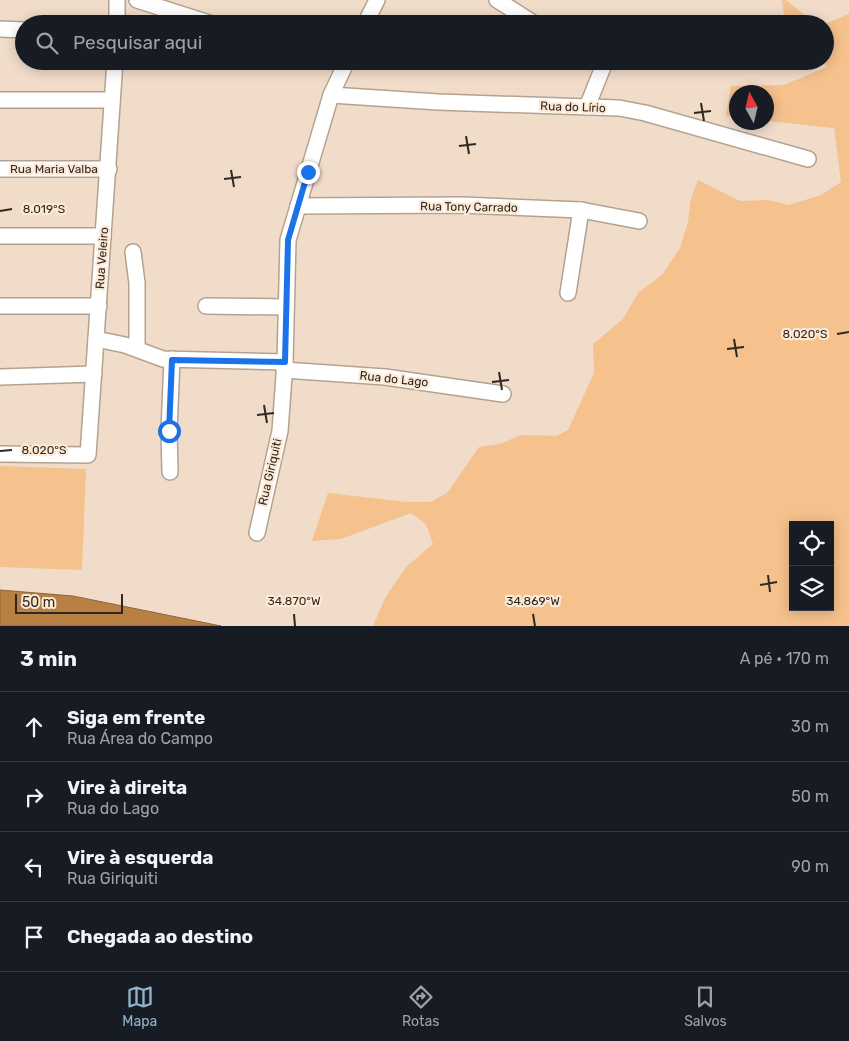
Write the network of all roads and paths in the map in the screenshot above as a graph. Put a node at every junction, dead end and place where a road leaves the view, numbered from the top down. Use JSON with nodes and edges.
{"nodes":[{"id":1,"x":117,"y":0,"type":"edge"},
{"id":2,"x":137,"y":0,"type":"edge"},
{"id":3,"x":377,"y":0,"type":"edge"},
{"id":4,"x":497,"y":0,"type":"edge"},
{"id":5,"x":117,"y":15,"type":"edge"},
{"id":6,"x":184,"y":15,"type":"edge"},
{"id":7,"x":370,"y":15,"type":"edge"},
{"id":8,"x":520,"y":15,"type":"edge"},
{"id":9,"x":0,"y":29,"type":"edge"},
{"id":10,"x":15,"y":30,"type":"edge"},
{"id":11,"x":114,"y":70,"type":"edge"},
{"id":12,"x":343,"y":70,"type":"edge"},
{"id":13,"x":602,"y":70,"type":"edge"},
{"id":14,"x":332,"y":95,"type":"junction"},
{"id":15,"x":0,"y":100,"type":"edge"},
{"id":16,"x":112,"y":100,"type":"junction"},
{"id":17,"x":588,"y":107,"type":"junction"},
{"id":18,"x":808,"y":159,"type":"dead end"},
{"id":19,"x":0,"y":169,"type":"edge"},
{"id":20,"x":109,"y":169,"type":"junction"},
{"id":21,"x":298,"y":206,"type":"junction"},
{"id":22,"x":581,"y":210,"type":"junction"},
{"id":23,"x":639,"y":221,"type":"dead end"},
{"id":24,"x":0,"y":236,"type":"edge"},
{"id":25,"x":103,"y":236,"type":"junction"},
{"id":26,"x":133,"y":252,"type":"dead end"},
{"id":27,"x":568,"y":293,"type":"dead end"},
{"id":28,"x":0,"y":306,"type":"edge"},
{"id":29,"x":99,"y":306,"type":"junction"},
{"id":30,"x":206,"y":306,"type":"dead end"},
{"id":31,"x":286,"y":306,"type":"junction"},
{"id":32,"x":96,"y":339,"type":"junction"},
{"id":33,"x":137,"y":349,"type":"junction"},
{"id":34,"x":172,"y":360,"type":"junction"},
{"id":35,"x":285,"y":366,"type":"junction"},
{"id":36,"x":94,"y":374,"type":"junction"},
{"id":37,"x":0,"y":377,"type":"edge"},
{"id":38,"x":503,"y":394,"type":"dead end"},
{"id":39,"x":0,"y":454,"type":"edge"},
{"id":40,"x":170,"y":472,"type":"dead end"},
{"id":41,"x":257,"y":533,"type":"dead end"}],
"edges":[{"from":1,"to":5,"type":"street"},
{"from":2,"to":6,"type":"street"},
{"from":3,"to":7,"type":"street"},
{"from":4,"to":8,"type":"street"},
{"from":9,"to":10,"type":"street"},
{"from":11,"to":16,"type":"street","name":"Rua Veleiro"},
{"from":12,"to":14,"type":"street","name":"Rua Giriquiti"},
{"from":13,"to":17,"type":"street"},
{"from":14,"to":17,"type":"street","name":"Rua do Lírio"},
{"from":14,"to":21,"type":"street","name":"Rua Giriquiti"},
{"from":15,"to":16,"type":"street"},
{"from":16,"to":20,"type":"street","name":"Rua Veleiro"},
{"from":17,"to":18,"type":"street","name":"Rua do Lírio"},
{"from":19,"to":20,"type":"street","name":"Rua Maria Valba"},
{"from":20,"to":25,"type":"street","name":"Rua Veleiro"},
{"from":21,"to":22,"type":"street","name":"Rua Tony Carrado"},
{"from":21,"to":31,"type":"street","name":"Rua Giriquiti"},
{"from":22,"to":23,"type":"street","name":"Rua Tony Carrado"},
{"from":22,"to":27,"type":"street"},
{"from":24,"to":25,"type":"street"},
{"from":25,"to":29,"type":"street","name":"Rua Veleiro"},
{"from":26,"to":33,"type":"street"},
{"from":28,"to":29,"type":"street"},
{"from":29,"to":32,"type":"street","name":"Rua Veleiro"},
{"from":30,"to":31,"type":"street"},
{"from":31,"to":35,"type":"street","name":"Rua Giriquiti"},
{"from":32,"to":33,"type":"street","name":"Rua do Lago"},
{"from":32,"to":36,"type":"street","name":"Rua Veleiro"},
{"from":33,"to":34,"type":"street","name":"Rua do Lago"},
{"from":34,"to":35,"type":"street","name":"Rua do Lago"},
{"from":34,"to":40,"type":"street"},
{"from":35,"to":38,"type":"street","name":"Rua do Lago"},
{"from":35,"to":41,"type":"street","name":"Rua Giriquiti"},
{"from":36,"to":37,"type":"street"},
{"from":36,"to":39,"type":"street","name":"Rua Veleiro"}]}
